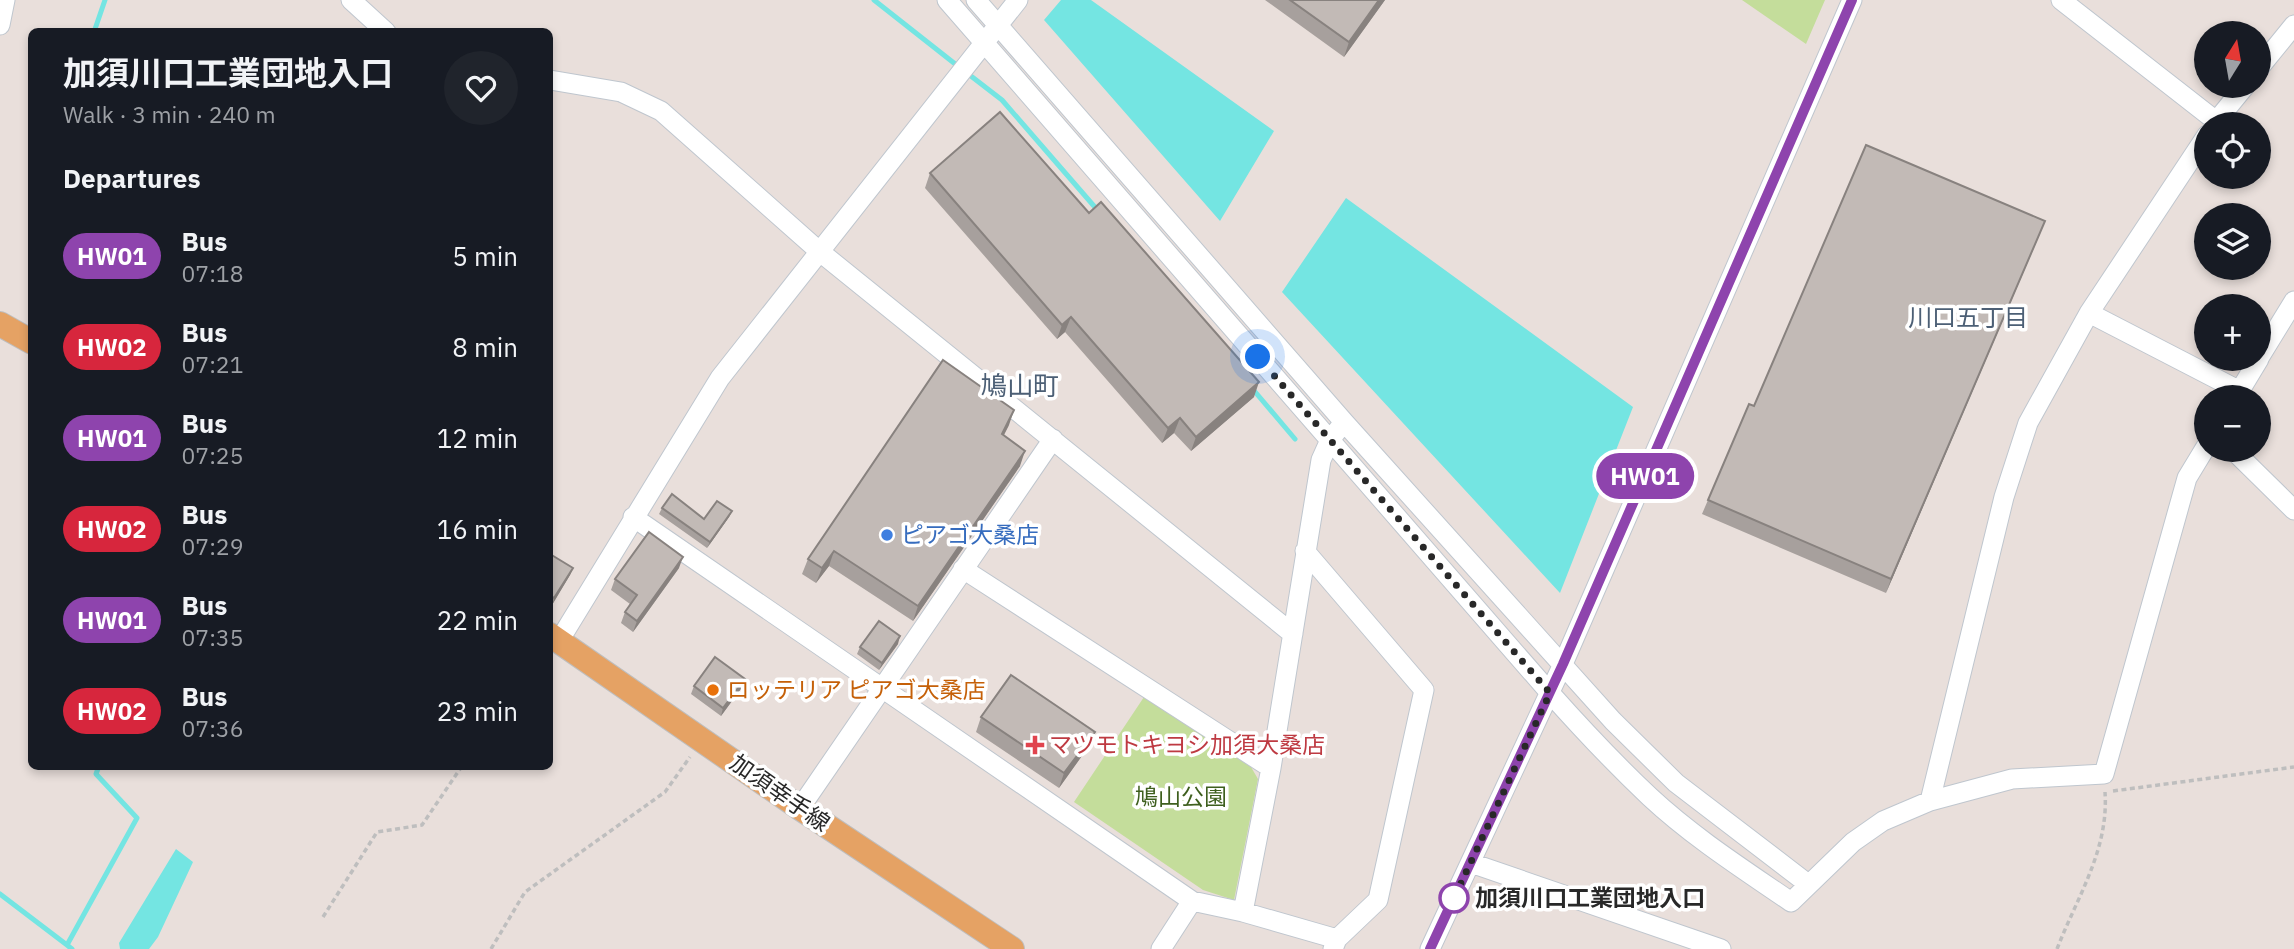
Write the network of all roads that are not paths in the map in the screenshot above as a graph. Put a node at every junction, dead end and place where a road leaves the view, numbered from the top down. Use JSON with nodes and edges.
{"nodes":[{"id":1,"x":5,"y":0,"type":"edge"},
{"id":2,"x":351,"y":0,"type":"edge"},
{"id":3,"x":947,"y":0,"type":"edge"},
{"id":4,"x":976,"y":0,"type":"edge"},
{"id":5,"x":1018,"y":0,"type":"edge"},
{"id":6,"x":1852,"y":0,"type":"edge"},
{"id":7,"x":2061,"y":0,"type":"edge"},
{"id":8,"x":0,"y":25,"type":"edge"},
{"id":9,"x":2294,"y":25,"type":"edge"},
{"id":10,"x":999,"y":26,"type":"junction"},
{"id":11,"x":382,"y":28,"type":"edge"},
{"id":12,"x":985,"y":43,"type":"junction"},
{"id":13,"x":2272,"y":52,"type":"edge"},
{"id":14,"x":553,"y":80,"type":"edge"},
{"id":15,"x":2235,"y":98,"type":"edge"},
{"id":16,"x":2194,"y":112,"type":"edge"},
{"id":17,"x":2224,"y":112,"type":"edge"},
{"id":18,"x":2194,"y":154,"type":"edge"},
{"id":19,"x":819,"y":251,"type":"junction"},
{"id":20,"x":2294,"y":301,"type":"edge"},
{"id":21,"x":2089,"y":313,"type":"junction"},
{"id":22,"x":0,"y":324,"type":"edge"},
{"id":23,"x":2271,"y":339,"type":"edge"},
{"id":24,"x":28,"y":340,"type":"edge"},
{"id":25,"x":2221,"y":385,"type":"edge"},
{"id":26,"x":1344,"y":422,"type":"junction"},
{"id":27,"x":1053,"y":439,"type":"junction"},
{"id":28,"x":1330,"y":440,"type":"junction"},
{"id":29,"x":2197,"y":462,"type":"edge"},
{"id":30,"x":2245,"y":462,"type":"edge"},
{"id":31,"x":2294,"y":510,"type":"edge"},
{"id":32,"x":633,"y":517,"type":"junction"},
{"id":33,"x":1305,"y":551,"type":"junction"},
{"id":34,"x":963,"y":569,"type":"junction"},
{"id":35,"x":1293,"y":634,"type":"junction"},
{"id":36,"x":554,"y":638,"type":"edge"},
{"id":37,"x":1563,"y":664,"type":"junction"},
{"id":38,"x":883,"y":686,"type":"junction"},
{"id":39,"x":1550,"y":693,"type":"junction"},
{"id":40,"x":1271,"y":768,"type":"junction"},
{"id":41,"x":1930,"y":801,"type":"junction"},
{"id":42,"x":800,"y":807,"type":"junction"},
{"id":43,"x":1471,"y":863,"type":"junction"},
{"id":44,"x":1808,"y":884,"type":"junction"},
{"id":45,"x":1192,"y":901,"type":"junction"},
{"id":46,"x":1243,"y":912,"type":"junction"},
{"id":47,"x":1335,"y":944,"type":"edge"},
{"id":48,"x":1012,"y":949,"type":"edge"},
{"id":49,"x":1161,"y":949,"type":"edge"},
{"id":50,"x":1430,"y":949,"type":"edge"},
{"id":51,"x":1721,"y":949,"type":"edge"}],
"edges":[{"from":1,"to":8,"type":"street"},
{"from":2,"to":11,"type":"street"},
{"from":3,"to":12,"type":"street"},
{"from":4,"to":10,"type":"street"},
{"from":5,"to":10,"type":"street"},
{"from":6,"to":37,"type":"street"},
{"from":7,"to":16,"type":"street"},
{"from":9,"to":13,"type":"street"},
{"from":10,"to":12,"type":"street"},
{"from":10,"to":26,"type":"street"},
{"from":12,"to":19,"type":"street"},
{"from":12,"to":28,"type":"street"},
{"from":14,"to":19,"type":"street"},
{"from":15,"to":17,"type":"street"},
{"from":18,"to":21,"type":"street"},
{"from":19,"to":27,"type":"street"},
{"from":19,"to":32,"type":"street"},
{"from":20,"to":23,"type":"street"},
{"from":21,"to":25,"type":"street"},
{"from":21,"to":41,"type":"street"},
{"from":22,"to":24,"type":"main road"},
{"from":26,"to":28,"type":"street"},
{"from":26,"to":37,"type":"street"},
{"from":27,"to":34,"type":"street"},
{"from":27,"to":35,"type":"street"},
{"from":28,"to":33,"type":"street"},
{"from":28,"to":39,"type":"street"},
{"from":29,"to":41,"type":"street"},
{"from":30,"to":31,"type":"street"},
{"from":32,"to":36,"type":"street"},
{"from":32,"to":38,"type":"street"},
{"from":33,"to":35,"type":"street"},
{"from":33,"to":47,"type":"street"},
{"from":34,"to":38,"type":"street"},
{"from":34,"to":40,"type":"street"},
{"from":35,"to":40,"type":"street"},
{"from":36,"to":42,"type":"main road","name":"加須幸手線"},
{"from":37,"to":39,"type":"street"},
{"from":37,"to":44,"type":"street"},
{"from":38,"to":42,"type":"street"},
{"from":38,"to":45,"type":"street"},
{"from":39,"to":43,"type":"street"},
{"from":39,"to":44,"type":"street"},
{"from":40,"to":46,"type":"street"},
{"from":41,"to":44,"type":"street"},
{"from":42,"to":48,"type":"main road","name":"加須幸手線"},
{"from":43,"to":50,"type":"street"},
{"from":43,"to":51,"type":"street"},
{"from":45,"to":46,"type":"street"},
{"from":45,"to":49,"type":"street"},
{"from":46,"to":47,"type":"street"}]}
